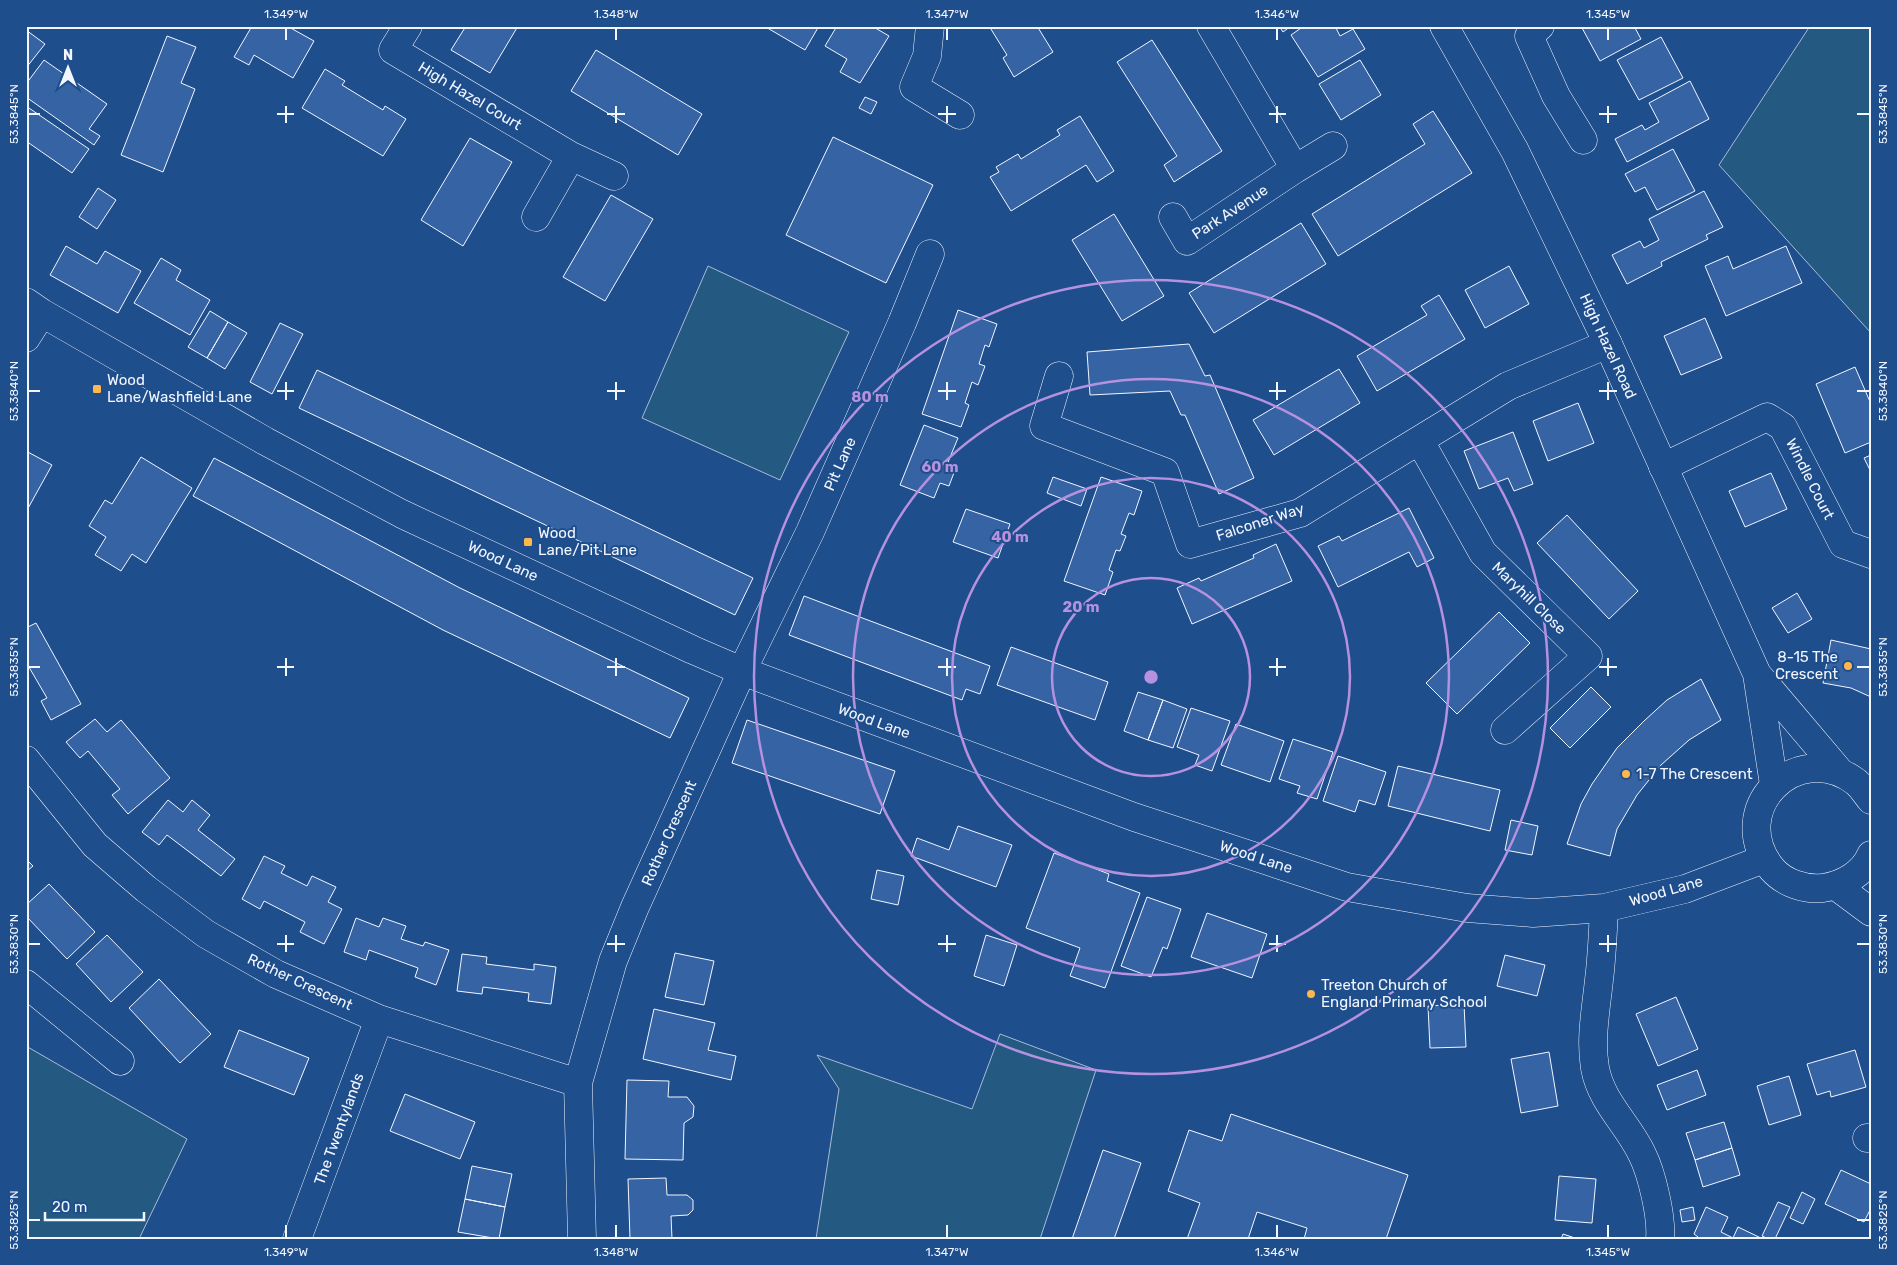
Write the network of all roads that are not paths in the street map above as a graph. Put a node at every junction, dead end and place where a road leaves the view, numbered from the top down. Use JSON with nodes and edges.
{"nodes":[{"id":1,"x":408,"y":26,"type":"edge"},
{"id":2,"x":930,"y":26,"type":"edge"},
{"id":3,"x":1211,"y":26,"type":"edge"},
{"id":4,"x":1444,"y":26,"type":"edge"},
{"id":5,"x":1540,"y":26,"type":"edge"},
{"id":6,"x":960,"y":115,"type":"dead end"},
{"id":7,"x":1583,"y":140,"type":"dead end"},
{"id":8,"x":1333,"y":146,"type":"dead end"},
{"id":9,"x":570,"y":156,"type":"junction"},
{"id":10,"x":1295,"y":169,"type":"junction"},
{"id":11,"x":614,"y":176,"type":"dead end"},
{"id":12,"x":536,"y":217,"type":"dead end"},
{"id":13,"x":1173,"y":217,"type":"dead end"},
{"id":14,"x":930,"y":254,"type":"dead end"},
{"id":15,"x":34,"y":307,"type":"edge"},
{"id":16,"x":26,"y":338,"type":"edge"},
{"id":17,"x":1608,"y":344,"type":"junction"},
{"id":18,"x":1060,"y":376,"type":"dead end"},
{"id":19,"x":1420,"y":440,"type":"junction"},
{"id":20,"x":1664,"y":467,"type":"junction"},
{"id":21,"x":1871,"y":554,"type":"edge"},
{"id":22,"x":742,"y":671,"type":"junction"},
{"id":23,"x":1757,"y":674,"type":"junction"},
{"id":24,"x":1505,"y":730,"type":"dead end"},
{"id":25,"x":26,"y":760,"type":"edge"},
{"id":26,"x":1840,"y":772,"type":"junction"},
{"id":27,"x":1774,"y":785,"type":"junction"},
{"id":28,"x":1871,"y":800,"type":"edge"},
{"id":29,"x":1871,"y":855,"type":"edge"},
{"id":30,"x":1764,"y":858,"type":"junction"},
{"id":31,"x":1836,"y":886,"type":"junction"},
{"id":32,"x":1604,"y":908,"type":"junction"},
{"id":33,"x":1871,"y":912,"type":"edge"},
{"id":34,"x":26,"y":984,"type":"edge"},
{"id":35,"x":380,"y":1019,"type":"junction"},
{"id":36,"x":120,"y":1061,"type":"dead end"},
{"id":37,"x":578,"y":1083,"type":"junction"},
{"id":38,"x":297,"y":1239,"type":"edge"},
{"id":39,"x":582,"y":1239,"type":"edge"},
{"id":40,"x":1660,"y":1239,"type":"edge"}],
"edges":[{"from":1,"to":9,"type":"street","name":"High Hazel Court"},
{"from":2,"to":6,"type":"street"},
{"from":3,"to":10,"type":"street"},
{"from":4,"to":17,"type":"street","name":"High Hazel Road"},
{"from":5,"to":7,"type":"street"},
{"from":8,"to":10,"type":"street","name":"Park Avenue"},
{"from":9,"to":11,"type":"street","name":"High Hazel Court"},
{"from":9,"to":12,"type":"street"},
{"from":10,"to":13,"type":"street","name":"Park Avenue"},
{"from":14,"to":22,"type":"street","name":"Pit Lane"},
{"from":15,"to":16,"type":"street"},
{"from":15,"to":22,"type":"street","name":"Wood Lane"},
{"from":17,"to":19,"type":"street","name":"Falconer Way"},
{"from":17,"to":20,"type":"street","name":"High Hazel Road"},
{"from":18,"to":19,"type":"street","name":"Falconer Way"},
{"from":19,"to":24,"type":"street","name":"Maryhill Close"},
{"from":20,"to":21,"type":"street","name":"Windle Court"},
{"from":20,"to":23,"type":"street","name":"High Hazel Road"},
{"from":22,"to":32,"type":"street","name":"Wood Lane"},
{"from":22,"to":37,"type":"street","name":"Rother Crescent"},
{"from":23,"to":26,"type":"street","name":"High Hazel Road"},
{"from":23,"to":27,"type":"street","name":"High Hazel Road"},
{"from":25,"to":35,"type":"street","name":"Rother Crescent"},
{"from":26,"to":27,"type":"street"},
{"from":26,"to":28,"type":"street"},
{"from":27,"to":30,"type":"street"},
{"from":29,"to":31,"type":"street"},
{"from":30,"to":31,"type":"street"},
{"from":30,"to":32,"type":"street","name":"Wood Lane"},
{"from":31,"to":33,"type":"street"},
{"from":32,"to":40,"type":"street"},
{"from":34,"to":36,"type":"street"},
{"from":35,"to":37,"type":"street","name":"Rother Crescent"},
{"from":35,"to":38,"type":"street","name":"The Twentylands"},
{"from":37,"to":39,"type":"street","name":"Rother Crescent"}]}
